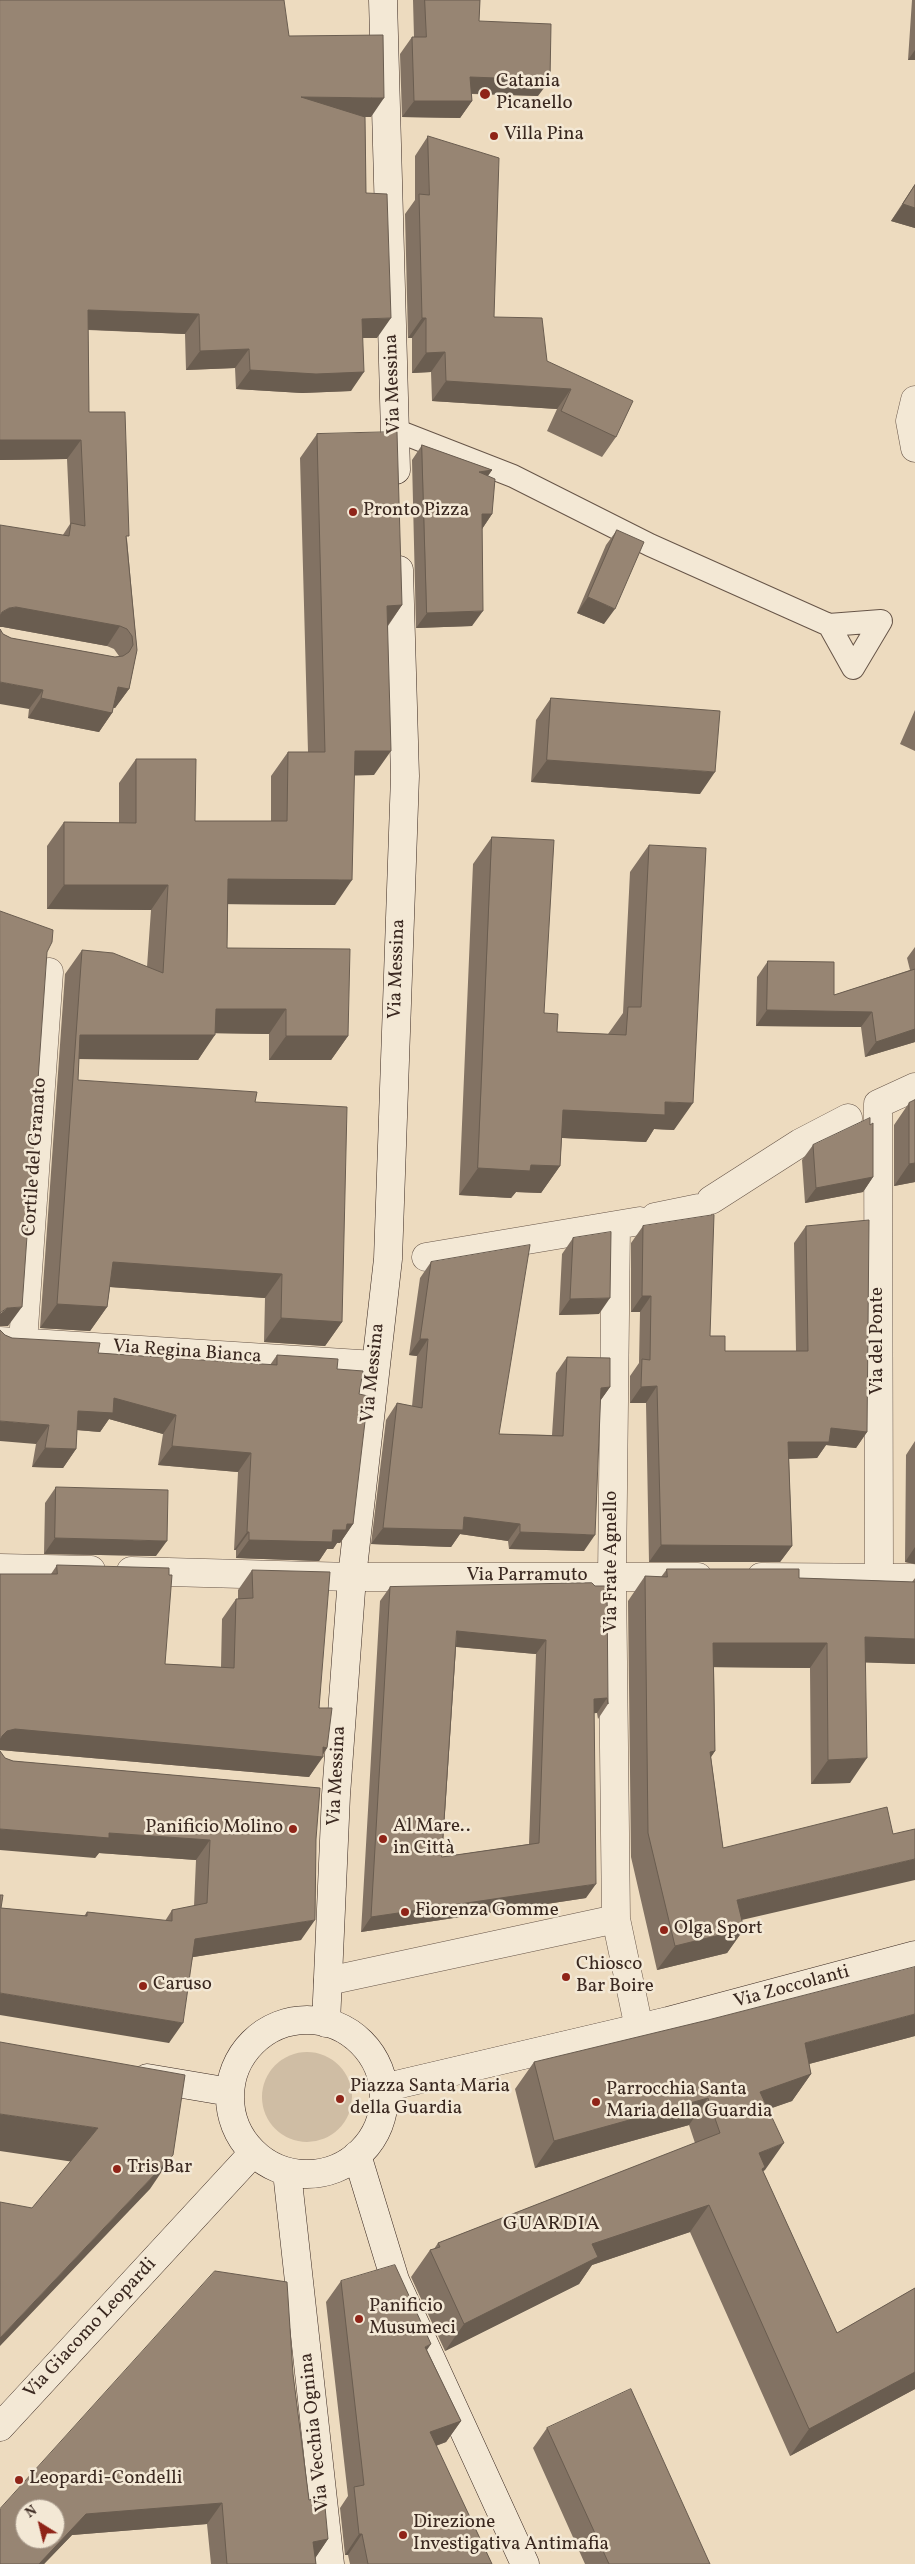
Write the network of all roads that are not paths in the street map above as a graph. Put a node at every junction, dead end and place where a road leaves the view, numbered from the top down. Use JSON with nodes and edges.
{"nodes":[{"id":1,"x":383,"y":0,"type":"edge"},
{"id":2,"x":915,"y":400,"type":"edge"},
{"id":3,"x":395,"y":430,"type":"junction"},
{"id":4,"x":915,"y":448,"type":"edge"},
{"id":5,"x":397,"y":499,"type":"edge"},
{"id":6,"x":398,"y":548,"type":"edge"},
{"id":7,"x":829,"y":625,"type":"dead end"},
{"id":8,"x":49,"y":972,"type":"edge"},
{"id":9,"x":915,"y":1087,"type":"edge"},
{"id":10,"x":848,"y":1118,"type":"dead end"},
{"id":11,"x":637,"y":1221,"type":"junction"},
{"id":12,"x":426,"y":1257,"type":"dead end"},
{"id":13,"x":11,"y":1342,"type":"edge"},
{"id":14,"x":375,"y":1365,"type":"junction"},
{"id":15,"x":0,"y":1568,"type":"edge"},
{"id":16,"x":612,"y":1576,"type":"junction"},
{"id":17,"x":352,"y":1577,"type":"junction"},
{"id":18,"x":879,"y":1578,"type":"junction"},
{"id":19,"x":913,"y":1578,"type":"dead end"},
{"id":20,"x":616,"y":1908,"type":"junction"},
{"id":21,"x":915,"y":1956,"type":"edge"},
{"id":22,"x":328,"y":1981,"type":"junction"},
{"id":23,"x":326,"y":2023,"type":"junction"},
{"id":24,"x":639,"y":2028,"type":"junction"},
{"id":25,"x":126,"y":2075,"type":"edge"},
{"id":26,"x":383,"y":2088,"type":"junction"},
{"id":27,"x":230,"y":2092,"type":"junction"},
{"id":28,"x":253,"y":2153,"type":"junction"},
{"id":29,"x":357,"y":2155,"type":"junction"},
{"id":30,"x":286,"y":2172,"type":"junction"},
{"id":31,"x":0,"y":2427,"type":"edge"},
{"id":32,"x":330,"y":2564,"type":"edge"},
{"id":33,"x":525,"y":2564,"type":"edge"}],
"edges":[{"from":1,"to":3,"type":"main road","name":"Via Messina"},
{"from":2,"to":4,"type":"main road"},
{"from":3,"to":5,"type":"main road","name":"Via Messina"},
{"from":3,"to":7,"type":"lane"},
{"from":6,"to":14,"type":"main road","name":"Via Messina"},
{"from":8,"to":13,"type":"main road","name":"Cortile del Granato"},
{"from":9,"to":18,"type":"main road","name":"Via del Ponte"},
{"from":10,"to":11,"type":"main road"},
{"from":11,"to":12,"type":"main road"},
{"from":11,"to":16,"type":"main road","name":"Via Frate Agnello"},
{"from":13,"to":14,"type":"main road","name":"Via Regina Bianca"},
{"from":14,"to":17,"type":"main road","name":"Via Messina"},
{"from":15,"to":17,"type":"main road","name":"Via Parramuto"},
{"from":16,"to":17,"type":"main road","name":"Via Parramuto"},
{"from":16,"to":18,"type":"main road","name":"Via Parramuto"},
{"from":16,"to":20,"type":"main road","name":"Via Frate Agnello"},
{"from":17,"to":22,"type":"main road","name":"Via Messina"},
{"from":18,"to":19,"type":"main road","name":"Via Parramuto"},
{"from":20,"to":22,"type":"main road"},
{"from":20,"to":24,"type":"main road","name":"Via Frate Agnello"},
{"from":21,"to":24,"type":"main road","name":"Via Zoccolanti"},
{"from":22,"to":23,"type":"main road","name":"Via Messina"},
{"from":23,"to":26,"type":"main road"},
{"from":23,"to":27,"type":"main road"},
{"from":24,"to":26,"type":"main road","name":"Via Zoccolanti"},
{"from":25,"to":27,"type":"main road"},
{"from":26,"to":29,"type":"main road"},
{"from":27,"to":28,"type":"main road"},
{"from":28,"to":30,"type":"main road"},
{"from":28,"to":31,"type":"main road","name":"Via Giacomo Leopardi"},
{"from":29,"to":30,"type":"main road"},
{"from":29,"to":33,"type":"main road"},
{"from":30,"to":32,"type":"main road","name":"Via Vecchia Ognina"}]}
